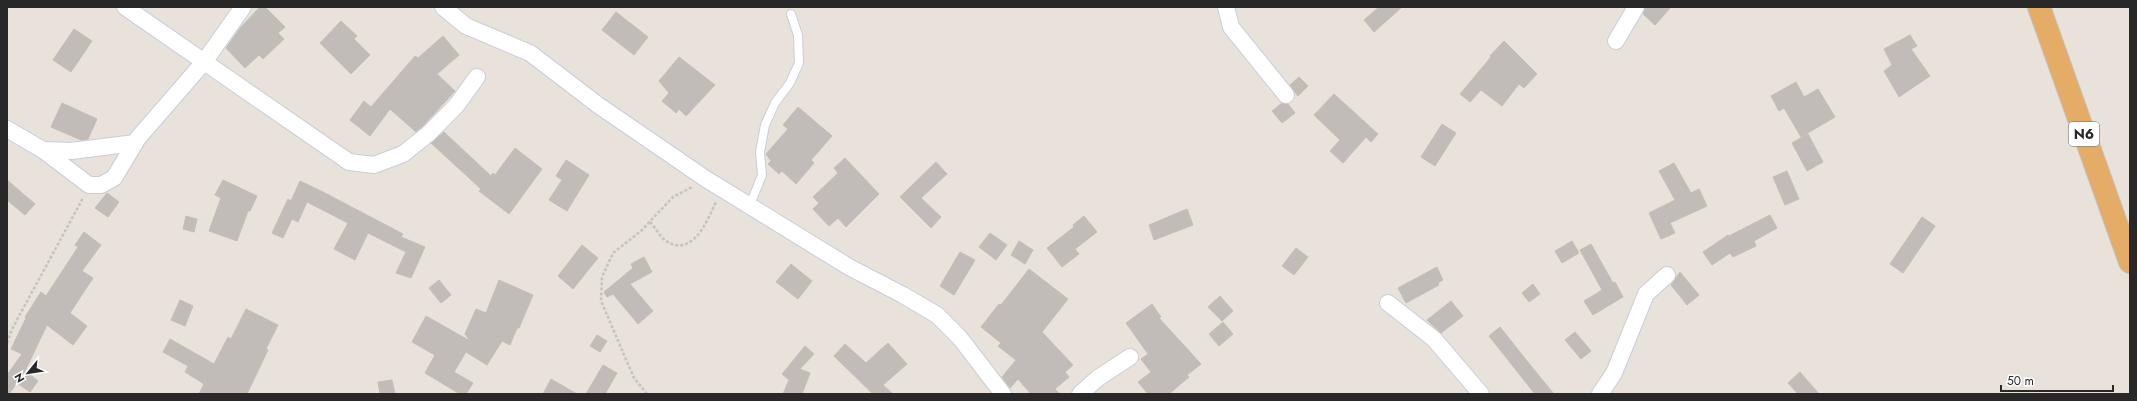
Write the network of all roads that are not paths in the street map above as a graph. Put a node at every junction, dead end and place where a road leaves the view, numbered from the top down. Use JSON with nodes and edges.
{"nodes":[{"id":1,"x":125,"y":7,"type":"edge"},
{"id":2,"x":243,"y":7,"type":"edge"},
{"id":3,"x":444,"y":7,"type":"edge"},
{"id":4,"x":1226,"y":7,"type":"edge"},
{"id":5,"x":1636,"y":7,"type":"edge"},
{"id":6,"x":2039,"y":7,"type":"edge"},
{"id":7,"x":791,"y":14,"type":"dead end"},
{"id":8,"x":1616,"y":41,"type":"dead end"},
{"id":9,"x":204,"y":62,"type":"junction"},
{"id":10,"x":477,"y":77,"type":"dead end"},
{"id":11,"x":1286,"y":95,"type":"dead end"},
{"id":12,"x":7,"y":129,"type":"edge"},
{"id":13,"x":135,"y":143,"type":"junction"},
{"id":14,"x":44,"y":150,"type":"junction"},
{"id":15,"x":750,"y":205,"type":"junction"},
{"id":16,"x":2130,"y":262,"type":"edge"},
{"id":17,"x":1668,"y":274,"type":"dead end"},
{"id":18,"x":1388,"y":303,"type":"dead end"},
{"id":19,"x":1130,"y":357,"type":"dead end"},
{"id":20,"x":1003,"y":394,"type":"edge"},
{"id":21,"x":1080,"y":394,"type":"edge"},
{"id":22,"x":1482,"y":394,"type":"edge"},
{"id":23,"x":1600,"y":394,"type":"edge"}],
"edges":[{"from":1,"to":9,"type":"street"},
{"from":2,"to":9,"type":"street"},
{"from":3,"to":15,"type":"street"},
{"from":4,"to":11,"type":"street"},
{"from":5,"to":8,"type":"street"},
{"from":6,"to":16,"type":"highway","number":"N6"},
{"from":7,"to":15,"type":"lane"},
{"from":9,"to":10,"type":"street"},
{"from":9,"to":13,"type":"street"},
{"from":12,"to":14,"type":"street"},
{"from":13,"to":14,"type":"street"},
{"from":13,"to":14,"type":"street"},
{"from":15,"to":20,"type":"street"},
{"from":17,"to":23,"type":"street"},
{"from":18,"to":22,"type":"street"},
{"from":19,"to":21,"type":"street"}]}
